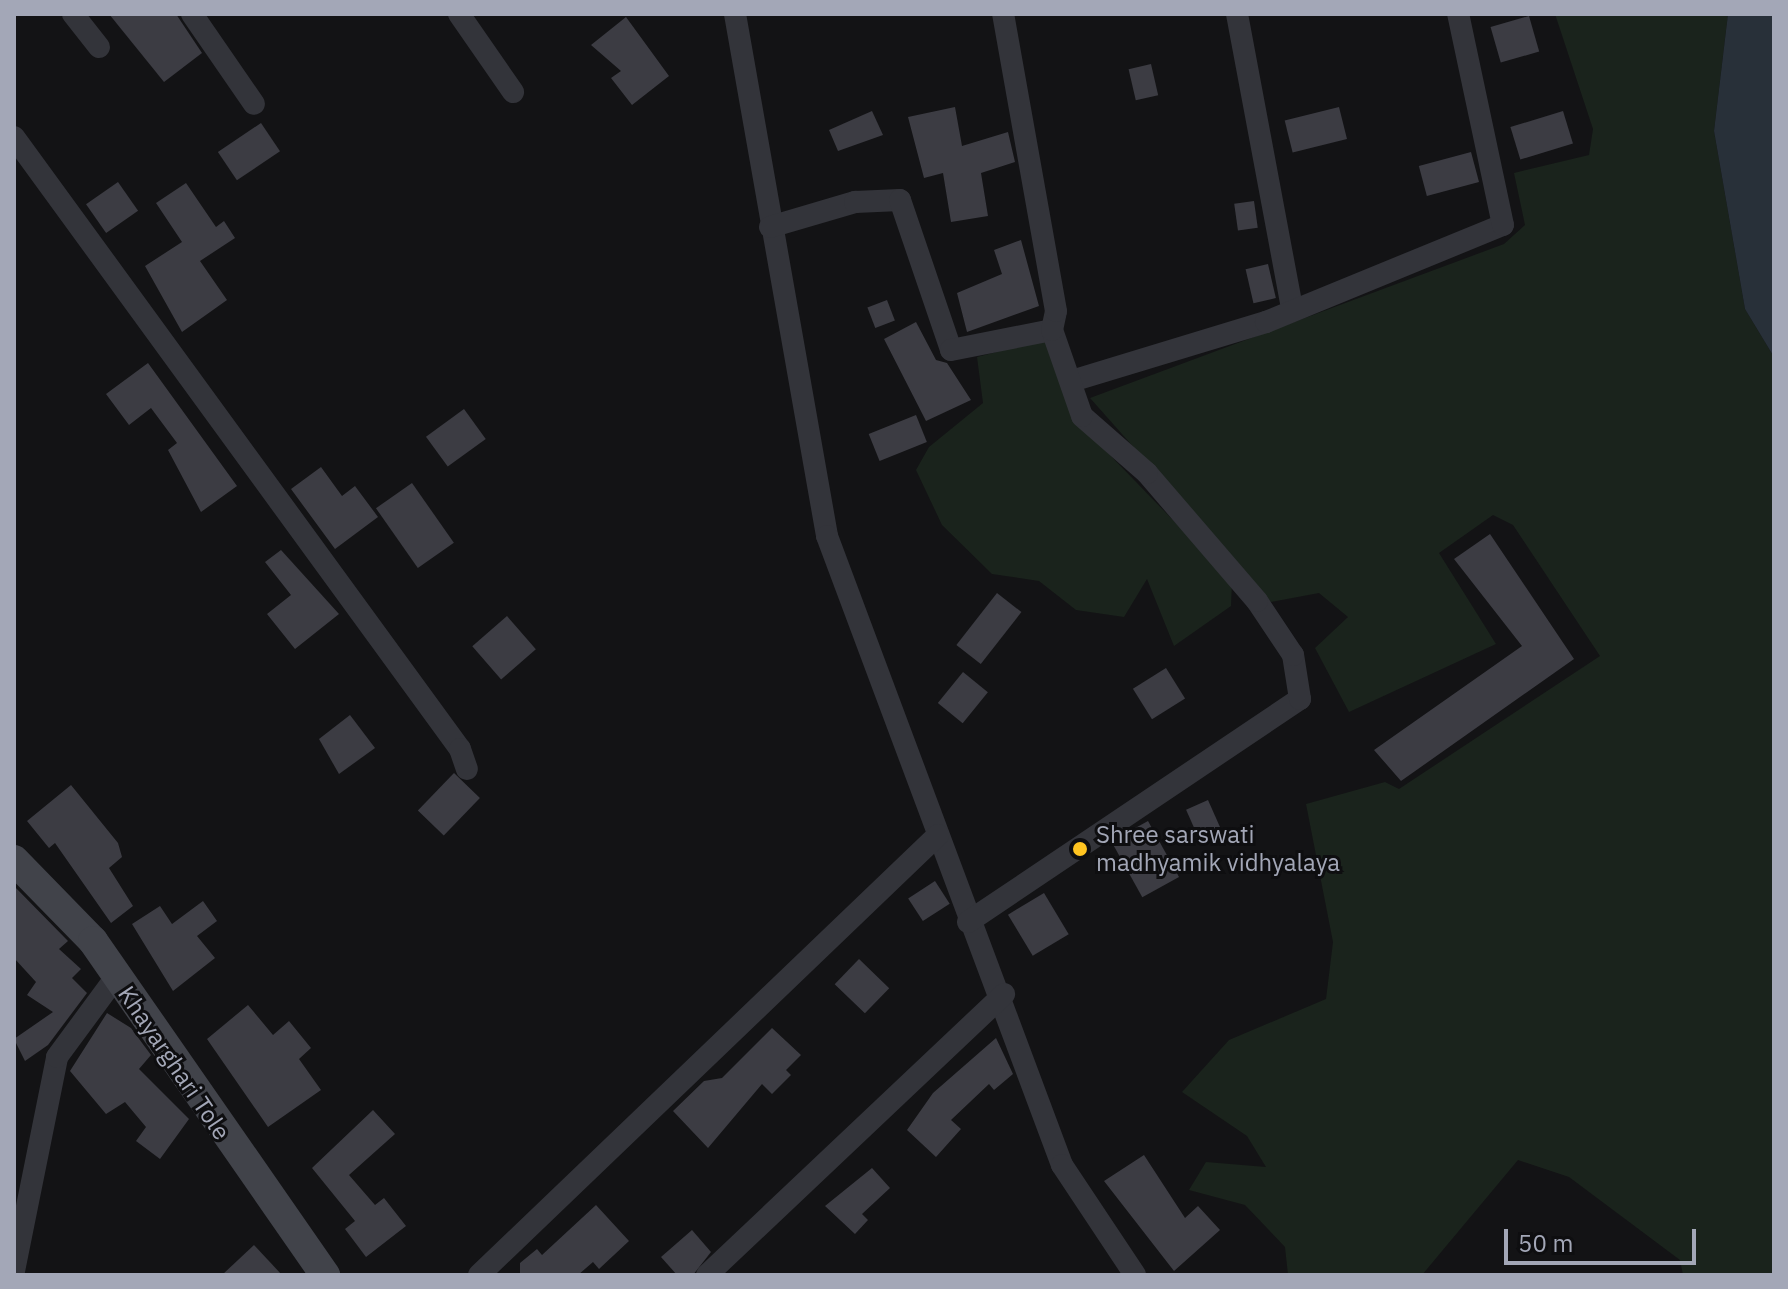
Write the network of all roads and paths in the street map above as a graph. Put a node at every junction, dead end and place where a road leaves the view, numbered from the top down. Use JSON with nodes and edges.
{"nodes":[{"id":1,"x":73,"y":14,"type":"edge"},
{"id":2,"x":192,"y":14,"type":"edge"},
{"id":3,"x":459,"y":14,"type":"edge"},
{"id":4,"x":735,"y":14,"type":"edge"},
{"id":5,"x":1003,"y":14,"type":"edge"},
{"id":6,"x":1237,"y":14,"type":"edge"},
{"id":7,"x":1458,"y":14,"type":"edge"},
{"id":8,"x":99,"y":47,"type":"dead end"},
{"id":9,"x":513,"y":92,"type":"dead end"},
{"id":10,"x":254,"y":104,"type":"dead end"},
{"id":11,"x":14,"y":137,"type":"edge"},
{"id":12,"x":770,"y":227,"type":"junction"},
{"id":13,"x":1292,"y":308,"type":"junction"},
{"id":14,"x":1052,"y":330,"type":"junction"},
{"id":15,"x":1075,"y":380,"type":"junction"},
{"id":16,"x":467,"y":769,"type":"dead end"},
{"id":17,"x":938,"y":835,"type":"junction"},
{"id":18,"x":14,"y":860,"type":"edge"},
{"id":19,"x":968,"y":922,"type":"junction"},
{"id":20,"x":116,"y":977,"type":"junction"},
{"id":21,"x":1004,"y":994,"type":"junction"},
{"id":22,"x":14,"y":1271,"type":"edge"},
{"id":23,"x":1132,"y":1274,"type":"edge"},
{"id":24,"x":325,"y":1275,"type":"edge"},
{"id":25,"x":479,"y":1275,"type":"edge"},
{"id":26,"x":707,"y":1275,"type":"edge"}],
"edges":[{"from":1,"to":8,"type":"street"},
{"from":2,"to":10,"type":"street"},
{"from":3,"to":9,"type":"street"},
{"from":4,"to":12,"type":"street"},
{"from":5,"to":14,"type":"street"},
{"from":6,"to":13,"type":"street"},
{"from":7,"to":13,"type":"street"},
{"from":11,"to":16,"type":"street"},
{"from":12,"to":14,"type":"street"},
{"from":12,"to":17,"type":"street"},
{"from":13,"to":15,"type":"street"},
{"from":14,"to":15,"type":"street"},
{"from":15,"to":19,"type":"street"},
{"from":17,"to":19,"type":"street"},
{"from":17,"to":25,"type":"street"},
{"from":18,"to":20,"type":"street","name":"Khayarghari Tole"},
{"from":19,"to":21,"type":"street"},
{"from":20,"to":22,"type":"street"},
{"from":20,"to":24,"type":"street","name":"Khayarghari Tole"},
{"from":21,"to":23,"type":"street"},
{"from":21,"to":26,"type":"street"}]}
